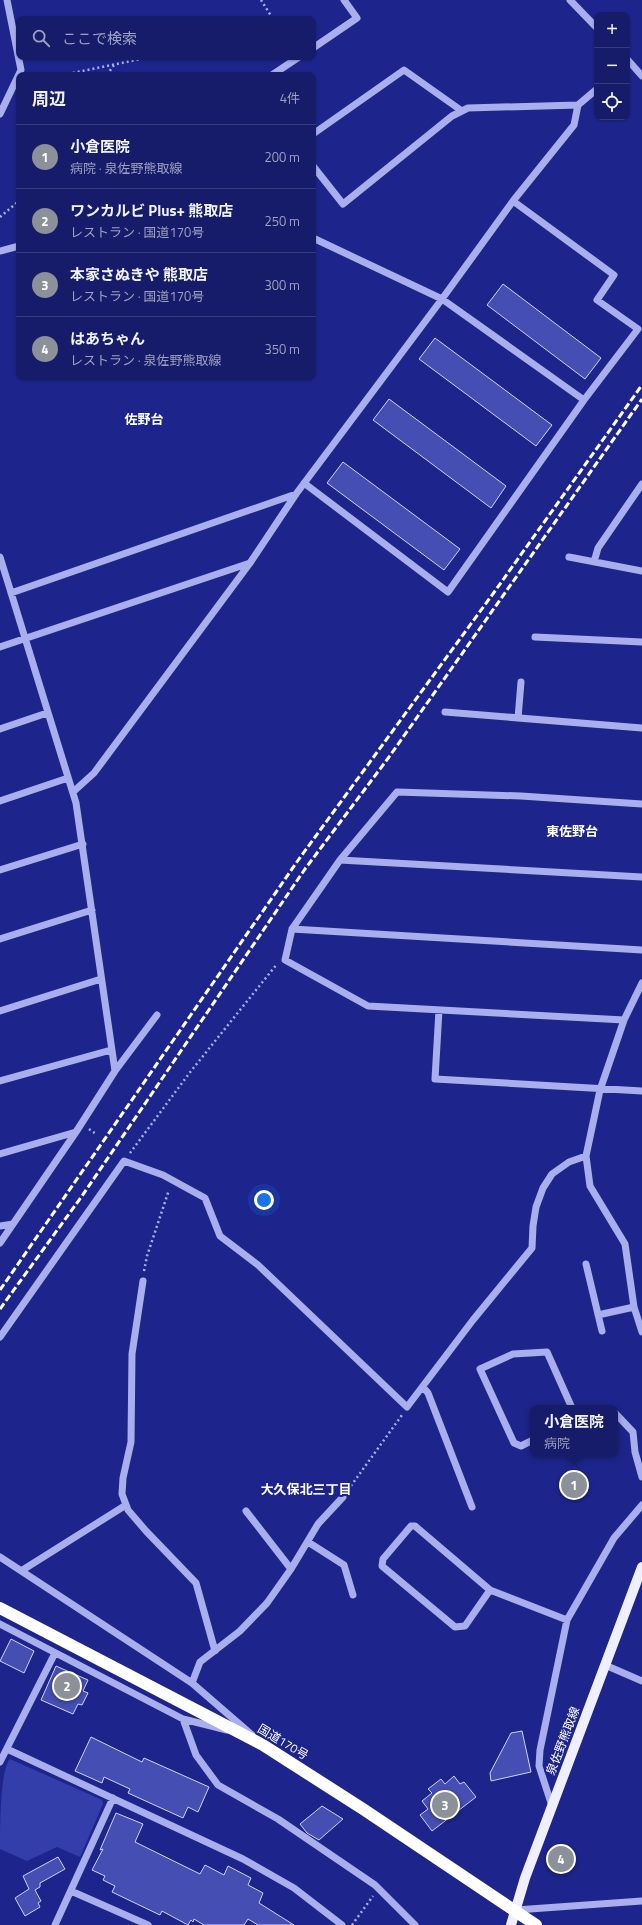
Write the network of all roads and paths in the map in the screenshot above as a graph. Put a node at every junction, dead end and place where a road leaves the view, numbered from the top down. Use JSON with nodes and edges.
{"nodes":[{"id":1,"x":7,"y":0,"type":"edge"},
{"id":2,"x":261,"y":0,"type":"edge"},
{"id":3,"x":344,"y":0,"type":"edge"},
{"id":4,"x":570,"y":0,"type":"edge"},
{"id":5,"x":271,"y":16,"type":"edge"},
{"id":6,"x":594,"y":25,"type":"edge"},
{"id":7,"x":16,"y":42,"type":"edge"},
{"id":8,"x":316,"y":46,"type":"edge"},
{"id":9,"x":20,"y":60,"type":"edge"},
{"id":10,"x":135,"y":60,"type":"edge"},
{"id":11,"x":294,"y":60,"type":"edge"},
{"id":12,"x":114,"y":64,"type":"junction"},
{"id":13,"x":630,"y":64,"type":"edge"},
{"id":14,"x":21,"y":72,"type":"edge"},
{"id":15,"x":77,"y":72,"type":"edge"},
{"id":16,"x":109,"y":72,"type":"edge"},
{"id":17,"x":276,"y":72,"type":"edge"},
{"id":18,"x":642,"y":76,"type":"edge"},
{"id":19,"x":16,"y":82,"type":"edge"},
{"id":20,"x":594,"y":92,"type":"edge"},
{"id":21,"x":578,"y":105,"type":"junction"},
{"id":22,"x":462,"y":111,"type":"junction"},
{"id":23,"x":0,"y":114,"type":"edge"},
{"id":24,"x":316,"y":132,"type":"edge"},
{"id":25,"x":316,"y":170,"type":"edge"},
{"id":26,"x":513,"y":201,"type":"junction"},
{"id":27,"x":16,"y":203,"type":"edge"},
{"id":28,"x":0,"y":217,"type":"edge"},
{"id":29,"x":316,"y":239,"type":"edge"},
{"id":30,"x":16,"y":247,"type":"edge"},
{"id":31,"x":0,"y":251,"type":"edge"},
{"id":32,"x":442,"y":299,"type":"junction"},
{"id":33,"x":584,"y":400,"type":"junction"},
{"id":34,"x":304,"y":483,"type":"junction"},
{"id":35,"x":642,"y":484,"type":"edge"},
{"id":36,"x":296,"y":494,"type":"junction"},
{"id":37,"x":0,"y":557,"type":"edge"},
{"id":38,"x":569,"y":557,"type":"dead end"},
{"id":39,"x":594,"y":562,"type":"junction"},
{"id":40,"x":250,"y":563,"type":"junction"},
{"id":41,"x":2,"y":571,"type":"edge"},
{"id":42,"x":642,"y":571,"type":"edge"},
{"id":43,"x":11,"y":593,"type":"junction"},
{"id":44,"x":535,"y":637,"type":"dead end"},
{"id":45,"x":24,"y":639,"type":"junction"},
{"id":46,"x":642,"y":642,"type":"edge"},
{"id":47,"x":0,"y":647,"type":"edge"},
{"id":48,"x":521,"y":682,"type":"dead end"},
{"id":49,"x":445,"y":712,"type":"dead end"},
{"id":50,"x":47,"y":713,"type":"junction"},
{"id":51,"x":518,"y":718,"type":"junction"},
{"id":52,"x":642,"y":728,"type":"edge"},
{"id":53,"x":0,"y":729,"type":"edge"},
{"id":54,"x":68,"y":778,"type":"junction"},
{"id":55,"x":73,"y":792,"type":"junction"},
{"id":56,"x":0,"y":801,"type":"edge"},
{"id":57,"x":642,"y":804,"type":"edge"},
{"id":58,"x":83,"y":844,"type":"junction"},
{"id":59,"x":340,"y":860,"type":"junction"},
{"id":60,"x":0,"y":870,"type":"edge"},
{"id":61,"x":642,"y":877,"type":"edge"},
{"id":62,"x":92,"y":910,"type":"junction"},
{"id":63,"x":292,"y":929,"type":"junction"},
{"id":64,"x":0,"y":939,"type":"edge"},
{"id":65,"x":642,"y":950,"type":"edge"},
{"id":66,"x":285,"y":960,"type":"junction"},
{"id":67,"x":101,"y":979,"type":"junction"},
{"id":68,"x":642,"y":983,"type":"edge"},
{"id":69,"x":439,"y":1010,"type":"junction"},
{"id":70,"x":0,"y":1011,"type":"edge"},
{"id":71,"x":157,"y":1015,"type":"dead end"},
{"id":72,"x":624,"y":1020,"type":"junction"},
{"id":73,"x":111,"y":1050,"type":"junction"},
{"id":74,"x":115,"y":1071,"type":"junction"},
{"id":75,"x":0,"y":1081,"type":"edge"},
{"id":76,"x":600,"y":1090,"type":"junction"},
{"id":77,"x":642,"y":1091,"type":"edge"},
{"id":78,"x":76,"y":1132,"type":"junction"},
{"id":79,"x":0,"y":1154,"type":"edge"},
{"id":80,"x":586,"y":1156,"type":"junction"},
{"id":81,"x":124,"y":1161,"type":"junction"},
{"id":82,"x":172,"y":1180,"type":"junction"},
{"id":83,"x":13,"y":1224,"type":"junction"},
{"id":84,"x":0,"y":1226,"type":"edge"},
{"id":85,"x":0,"y":1243,"type":"edge"},
{"id":86,"x":586,"y":1264,"type":"dead end"},
{"id":87,"x":142,"y":1281,"type":"joint"},
{"id":88,"x":634,"y":1307,"type":"junction"},
{"id":89,"x":598,"y":1315,"type":"junction"},
{"id":90,"x":602,"y":1331,"type":"dead end"},
{"id":91,"x":642,"y":1332,"type":"edge"},
{"id":92,"x":0,"y":1337,"type":"edge"},
{"id":93,"x":423,"y":1387,"type":"junction"},
{"id":94,"x":571,"y":1405,"type":"edge"},
{"id":95,"x":407,"y":1407,"type":"junction"},
{"id":96,"x":618,"y":1416,"type":"edge"},
{"id":97,"x":530,"y":1442,"type":"edge"},
{"id":98,"x":642,"y":1476,"type":"edge"},
{"id":99,"x":343,"y":1497,"type":"joint"},
{"id":100,"x":126,"y":1505,"type":"junction"},
{"id":101,"x":642,"y":1505,"type":"edge"},
{"id":102,"x":472,"y":1506,"type":"dead end"},
{"id":103,"x":246,"y":1511,"type":"dead end"},
{"id":104,"x":308,"y":1542,"type":"junction"},
{"id":105,"x":0,"y":1558,"type":"edge"},
{"id":106,"x":642,"y":1567,"type":"edge"},
{"id":107,"x":291,"y":1569,"type":"junction"},
{"id":108,"x":21,"y":1571,"type":"junction"},
{"id":109,"x":490,"y":1590,"type":"junction"},
{"id":110,"x":354,"y":1595,"type":"dead end"},
{"id":111,"x":0,"y":1608,"type":"edge"},
{"id":112,"x":567,"y":1620,"type":"junction"},
{"id":113,"x":0,"y":1624,"type":"edge"},
{"id":114,"x":215,"y":1651,"type":"junction"},
{"id":115,"x":55,"y":1653,"type":"junction"},
{"id":116,"x":605,"y":1665,"type":"junction"},
{"id":117,"x":642,"y":1681,"type":"edge"},
{"id":118,"x":192,"y":1683,"type":"junction"},
{"id":119,"x":183,"y":1720,"type":"junction"},
{"id":120,"x":244,"y":1735,"type":"junction"},
{"id":121,"x":263,"y":1744,"type":"junction"},
{"id":122,"x":7,"y":1749,"type":"junction"},
{"id":123,"x":0,"y":1762,"type":"edge"},
{"id":124,"x":113,"y":1798,"type":"junction"},
{"id":125,"x":552,"y":1806,"type":"junction"},
{"id":126,"x":379,"y":1888,"type":"junction"},
{"id":127,"x":71,"y":1891,"type":"junction"},
{"id":128,"x":642,"y":1901,"type":"edge"},
{"id":129,"x":516,"y":1910,"type":"junction"},
{"id":130,"x":55,"y":1925,"type":"edge"},
{"id":131,"x":148,"y":1925,"type":"edge"},
{"id":132,"x":342,"y":1925,"type":"edge"},
{"id":133,"x":352,"y":1925,"type":"edge"},
{"id":134,"x":415,"y":1925,"type":"edge"},
{"id":135,"x":511,"y":1925,"type":"edge"},
{"id":136,"x":536,"y":1925,"type":"edge"}],
"edges":[{"from":1,"to":7,"type":"street"},
{"from":2,"to":5,"type":"path"},
{"from":3,"to":8,"type":"street"},
{"from":4,"to":6,"type":"street"},
{"from":9,"to":14,"type":"street"},
{"from":10,"to":12,"type":"path"},
{"from":11,"to":17,"type":"street"},
{"from":12,"to":15,"type":"path"},
{"from":12,"to":16,"type":"path"},
{"from":13,"to":18,"type":"street"},
{"from":19,"to":23,"type":"street"},
{"from":20,"to":21,"type":"street"},
{"from":21,"to":22,"type":"street"},
{"from":21,"to":26,"type":"street"},
{"from":22,"to":24,"type":"street"},
{"from":22,"to":25,"type":"street"},
{"from":26,"to":32,"type":"street"},
{"from":26,"to":33,"type":"street"},
{"from":27,"to":28,"type":"path"},
{"from":29,"to":32,"type":"street"},
{"from":30,"to":31,"type":"street"},
{"from":32,"to":33,"type":"street"},
{"from":32,"to":34,"type":"street"},
{"from":33,"to":34,"type":"street"},
{"from":34,"to":36,"type":"street"},
{"from":35,"to":39,"type":"street"},
{"from":36,"to":40,"type":"street"},
{"from":36,"to":43,"type":"street"},
{"from":37,"to":41,"type":"street"},
{"from":38,"to":39,"type":"street"},
{"from":39,"to":42,"type":"street"},
{"from":40,"to":45,"type":"street"},
{"from":40,"to":55,"type":"street"},
{"from":41,"to":43,"type":"street"},
{"from":43,"to":45,"type":"street"},
{"from":44,"to":46,"type":"street"},
{"from":45,"to":47,"type":"street"},
{"from":45,"to":50,"type":"street"},
{"from":48,"to":51,"type":"street"},
{"from":49,"to":51,"type":"street"},
{"from":50,"to":53,"type":"street"},
{"from":50,"to":54,"type":"street"},
{"from":51,"to":52,"type":"street"},
{"from":54,"to":55,"type":"street"},
{"from":54,"to":56,"type":"street"},
{"from":55,"to":58,"type":"street"},
{"from":57,"to":59,"type":"street"},
{"from":58,"to":60,"type":"street"},
{"from":58,"to":62,"type":"street"},
{"from":59,"to":61,"type":"street"},
{"from":59,"to":63,"type":"street"},
{"from":62,"to":64,"type":"street"},
{"from":62,"to":67,"type":"street"},
{"from":63,"to":65,"type":"street"},
{"from":63,"to":66,"type":"street"},
{"from":66,"to":69,"type":"street"},
{"from":66,"to":81,"type":"path"},
{"from":67,"to":70,"type":"street"},
{"from":67,"to":73,"type":"street"},
{"from":68,"to":72,"type":"street"},
{"from":69,"to":72,"type":"street"},
{"from":69,"to":76,"type":"street"},
{"from":71,"to":74,"type":"street"},
{"from":72,"to":76,"type":"street"},
{"from":73,"to":74,"type":"street"},
{"from":73,"to":75,"type":"street"},
{"from":74,"to":78,"type":"street"},
{"from":76,"to":77,"type":"street"},
{"from":76,"to":80,"type":"street"},
{"from":78,"to":79,"type":"street"},
{"from":78,"to":83,"type":"street"},
{"from":80,"to":88,"type":"street"},
{"from":80,"to":93,"type":"street"},
{"from":81,"to":82,"type":"street"},
{"from":81,"to":92,"type":"street"},
{"from":82,"to":87,"type":"path"},
{"from":82,"to":95,"type":"street"},
{"from":83,"to":84,"type":"street"},
{"from":83,"to":85,"type":"street"},
{"from":86,"to":89,"type":"street"},
{"from":87,"to":100,"type":"street"},
{"from":88,"to":89,"type":"street"},
{"from":88,"to":91,"type":"street"},
{"from":89,"to":90,"type":"street"},
{"from":93,"to":95,"type":"street"},
{"from":93,"to":102,"type":"street"},
{"from":94,"to":97,"type":"street"},
{"from":95,"to":99,"type":"path"},
{"from":96,"to":98,"type":"street"},
{"from":99,"to":104,"type":"street"},
{"from":100,"to":108,"type":"street"},
{"from":100,"to":114,"type":"street"},
{"from":101,"to":112,"type":"street"},
{"from":103,"to":107,"type":"street"},
{"from":104,"to":107,"type":"street"},
{"from":104,"to":110,"type":"street"},
{"from":105,"to":108,"type":"street"},
{"from":106,"to":116,"type":"main road","name":"泉佐野熊取線"},
{"from":107,"to":114,"type":"street"},
{"from":108,"to":118,"type":"street"},
{"from":109,"to":109,"type":"street"},
{"from":109,"to":112,"type":"street"},
{"from":111,"to":120,"type":"highway","name":"国道170号"},
{"from":112,"to":125,"type":"street"},
{"from":113,"to":115,"type":"street"},
{"from":114,"to":118,"type":"street"},
{"from":115,"to":119,"type":"street"},
{"from":115,"to":122,"type":"street"},
{"from":116,"to":117,"type":"street"},
{"from":116,"to":125,"type":"main road","name":"泉佐野熊取線"},
{"from":118,"to":121,"type":"street"},
{"from":119,"to":120,"type":"street"},
{"from":119,"to":126,"type":"street"},
{"from":120,"to":121,"type":"highway","name":"国道170号"},
{"from":121,"to":129,"type":"highway","name":"国道170号"},
{"from":122,"to":123,"type":"street"},
{"from":122,"to":124,"type":"street"},
{"from":124,"to":127,"type":"street"},
{"from":124,"to":132,"type":"street"},
{"from":125,"to":129,"type":"main road","name":"泉佐野熊取線"},
{"from":126,"to":133,"type":"path"},
{"from":126,"to":134,"type":"street"},
{"from":127,"to":130,"type":"street"},
{"from":127,"to":131,"type":"street"},
{"from":128,"to":129,"type":"street"},
{"from":129,"to":135,"type":"main road","name":"泉佐野熊取線"},
{"from":129,"to":136,"type":"highway","name":"国道170号"}]}
